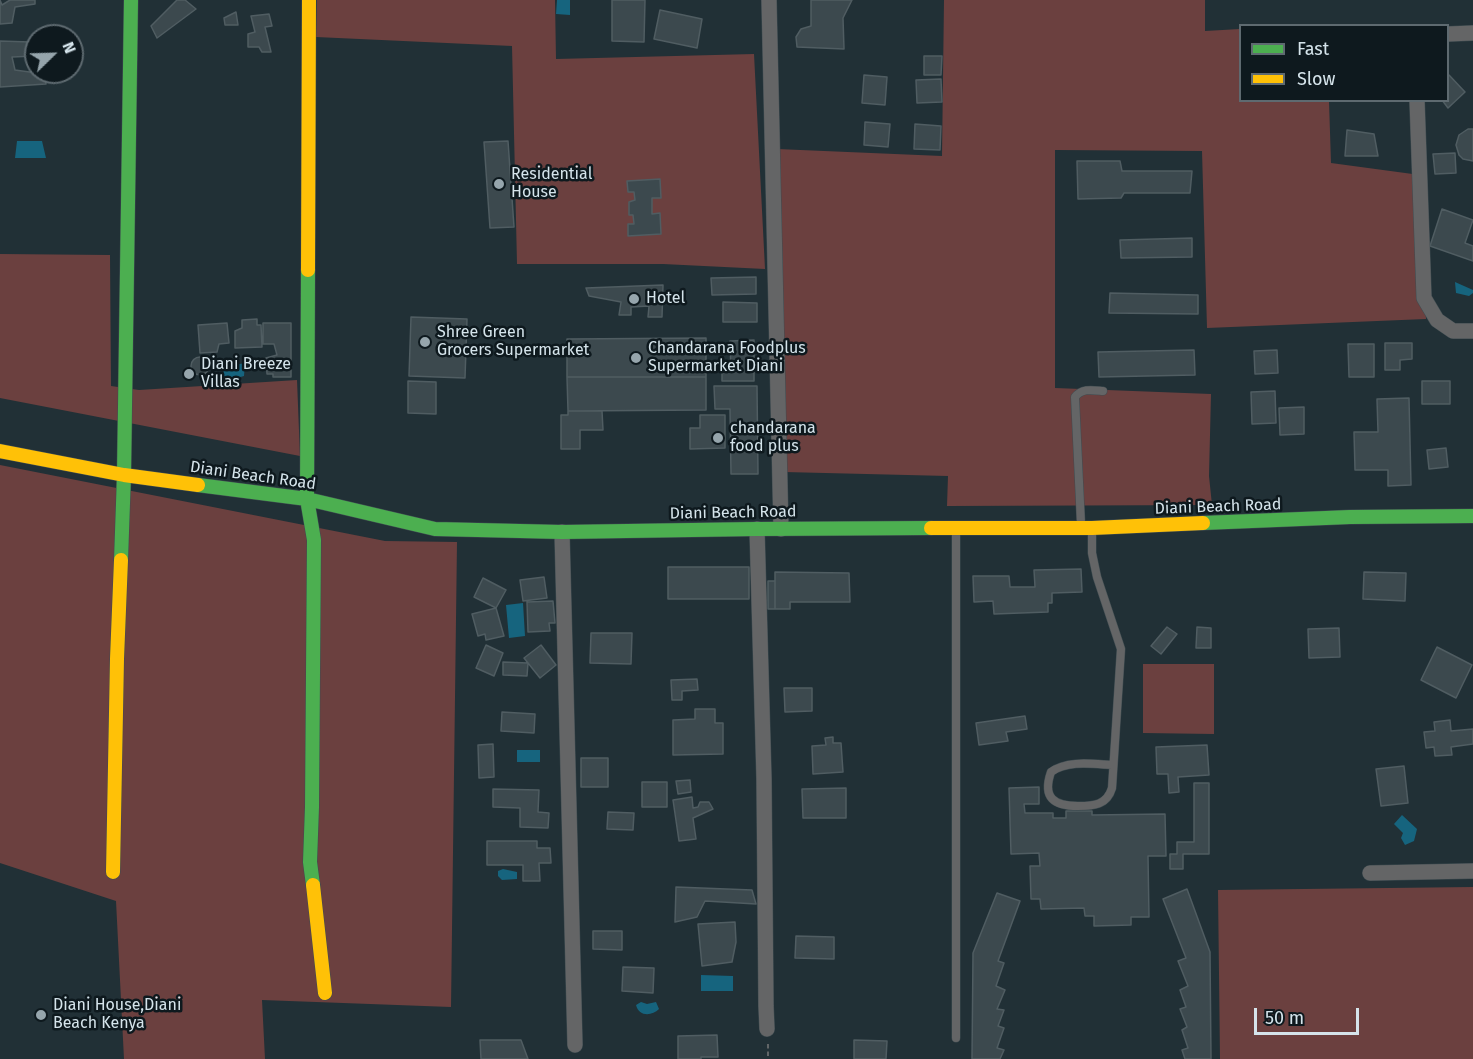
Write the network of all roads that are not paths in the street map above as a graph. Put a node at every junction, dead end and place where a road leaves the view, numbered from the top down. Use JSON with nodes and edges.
{"nodes":[{"id":1,"x":132,"y":0,"type":"edge"},
{"id":2,"x":309,"y":0,"type":"edge"},
{"id":3,"x":769,"y":0,"type":"edge"},
{"id":4,"x":1473,"y":33,"type":"edge"},
{"id":5,"x":1449,"y":34,"type":"edge"},
{"id":6,"x":1417,"y":102,"type":"edge"},
{"id":7,"x":1473,"y":331,"type":"edge"},
{"id":8,"x":1103,"y":391,"type":"dead end"},
{"id":9,"x":0,"y":451,"type":"edge"},
{"id":10,"x":124,"y":475,"type":"junction"},
{"id":11,"x":307,"y":499,"type":"junction"},
{"id":12,"x":1473,"y":516,"type":"edge"},
{"id":13,"x":1086,"y":528,"type":"junction"},
{"id":14,"x":757,"y":529,"type":"junction"},
{"id":15,"x":781,"y":529,"type":"junction"},
{"id":16,"x":956,"y":529,"type":"junction"},
{"id":17,"x":562,"y":532,"type":"junction"},
{"id":18,"x":1112,"y":765,"type":"junction"},
{"id":19,"x":1473,"y":871,"type":"edge"},
{"id":20,"x":113,"y":872,"type":"dead end"},
{"id":21,"x":1370,"y":873,"type":"dead end"},
{"id":22,"x":325,"y":993,"type":"dead end"},
{"id":23,"x":767,"y":1029,"type":"dead end"},
{"id":24,"x":956,"y":1038,"type":"dead end"},
{"id":25,"x":575,"y":1045,"type":"dead end"}],
"edges":[{"from":1,"to":10,"type":"street"},
{"from":2,"to":11,"type":"street"},
{"from":3,"to":15,"type":"street"},
{"from":4,"to":5,"type":"street"},
{"from":6,"to":7,"type":"street"},
{"from":8,"to":13,"type":"lane"},
{"from":9,"to":10,"type":"street","name":"Diani Beach Road"},
{"from":10,"to":11,"type":"street","name":"Diani Beach Road"},
{"from":10,"to":20,"type":"street"},
{"from":11,"to":17,"type":"street","name":"Diani Beach Road"},
{"from":11,"to":22,"type":"street"},
{"from":12,"to":13,"type":"street","name":"Diani Beach Road"},
{"from":13,"to":16,"type":"street","name":"Diani Beach Road"},
{"from":13,"to":18,"type":"lane"},
{"from":14,"to":15,"type":"street","name":"Diani Beach Road"},
{"from":14,"to":17,"type":"street","name":"Diani Beach Road"},
{"from":14,"to":23,"type":"street"},
{"from":15,"to":16,"type":"street","name":"Diani Beach Road"},
{"from":16,"to":24,"type":"lane"},
{"from":17,"to":25,"type":"street"},
{"from":18,"to":18,"type":"lane"},
{"from":19,"to":21,"type":"street"}]}
